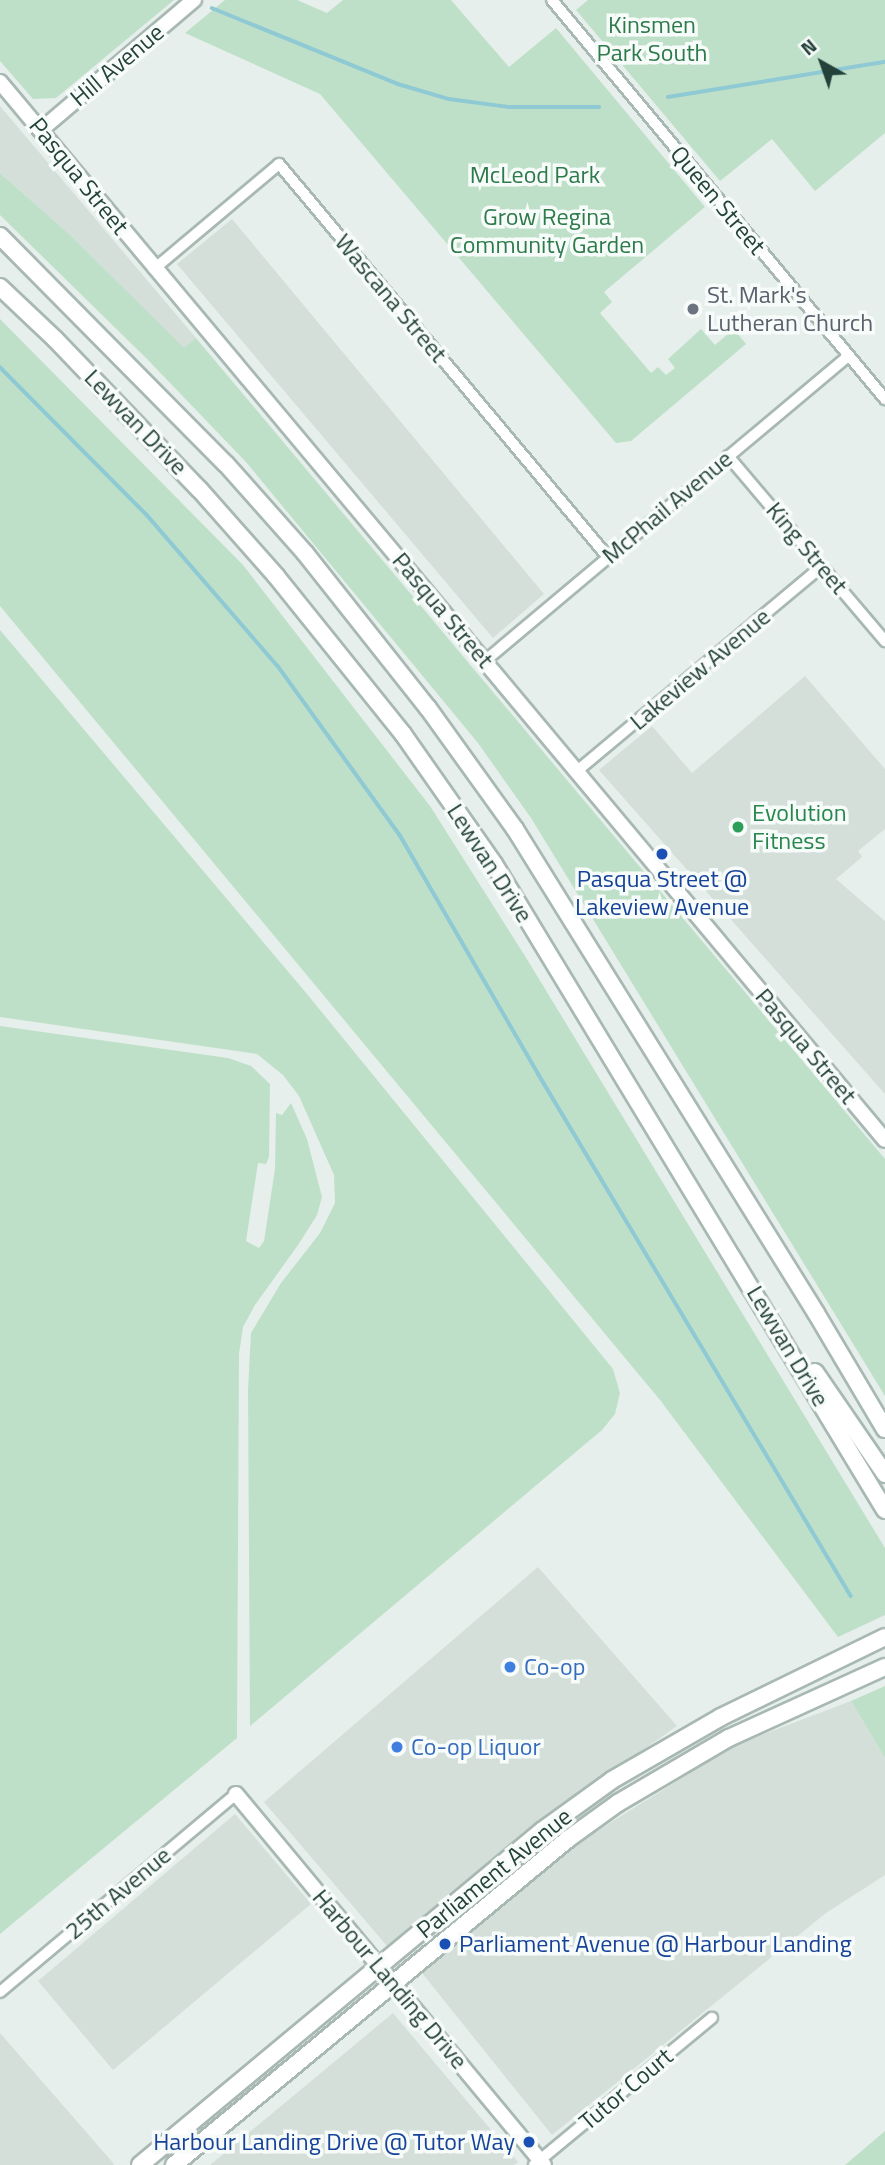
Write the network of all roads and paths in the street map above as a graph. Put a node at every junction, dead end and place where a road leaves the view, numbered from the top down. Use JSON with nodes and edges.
{"nodes":[{"id":1,"x":194,"y":0,"type":"edge"},
{"id":2,"x":552,"y":0,"type":"edge"},
{"id":3,"x":0,"y":82,"type":"edge"},
{"id":4,"x":41,"y":130,"type":"junction"},
{"id":5,"x":0,"y":236,"type":"edge"},
{"id":6,"x":154,"y":269,"type":"junction"},
{"id":7,"x":0,"y":287,"type":"edge"},
{"id":8,"x":848,"y":356,"type":"junction"},
{"id":9,"x":885,"y":399,"type":"edge"},
{"id":10,"x":728,"y":456,"type":"junction"},
{"id":11,"x":608,"y":557,"type":"junction"},
{"id":12,"x":822,"y":566,"type":"junction"},
{"id":13,"x":885,"y":640,"type":"edge"},
{"id":14,"x":486,"y":660,"type":"junction"},
{"id":15,"x":577,"y":771,"type":"junction"},
{"id":16,"x":885,"y":1140,"type":"edge"},
{"id":17,"x":750,"y":1282,"type":"junction"},
{"id":18,"x":885,"y":1429,"type":"edge"},
{"id":19,"x":885,"y":1474,"type":"edge"},
{"id":20,"x":885,"y":1510,"type":"edge"},
{"id":21,"x":885,"y":1637,"type":"edge"},
{"id":22,"x":885,"y":1667,"type":"edge"},
{"id":23,"x":236,"y":1794,"type":"joint"},
{"id":24,"x":379,"y":1966,"type":"junction"},
{"id":25,"x":393,"y":1982,"type":"junction"},
{"id":26,"x":0,"y":1992,"type":"edge"},
{"id":27,"x":712,"y":2018,"type":"dead end"},
{"id":28,"x":540,"y":2163,"type":"edge"},
{"id":29,"x":140,"y":2165,"type":"edge"},
{"id":30,"x":174,"y":2165,"type":"edge"}],
"edges":[{"from":1,"to":4,"type":"street","name":"Hill Avenue"},
{"from":2,"to":8,"type":"street","name":"Queen Street"},
{"from":3,"to":4,"type":"street","name":"Pasqua Street"},
{"from":4,"to":6,"type":"street","name":"Pasqua Street"},
{"from":5,"to":18,"type":"main road","name":"Lewvan Drive"},
{"from":6,"to":11,"type":"street","name":"Wascana Street"},
{"from":6,"to":14,"type":"street","name":"Pasqua Street"},
{"from":7,"to":17,"type":"main road","name":"Lewvan Drive"},
{"from":8,"to":9,"type":"street","name":"Queen Street"},
{"from":8,"to":10,"type":"street","name":"McPhail Avenue"},
{"from":10,"to":11,"type":"street","name":"McPhail Avenue"},
{"from":10,"to":12,"type":"street","name":"King Street"},
{"from":11,"to":14,"type":"street","name":"McPhail Avenue"},
{"from":12,"to":13,"type":"street","name":"King Street"},
{"from":12,"to":15,"type":"street","name":"Lakeview Avenue"},
{"from":14,"to":15,"type":"street","name":"Pasqua Street"},
{"from":15,"to":16,"type":"street","name":"Pasqua Street"},
{"from":17,"to":19,"type":"main road"},
{"from":17,"to":20,"type":"main road","name":"Lewvan Drive"},
{"from":21,"to":24,"type":"main road","name":"Parliament Avenue"},
{"from":22,"to":25,"type":"main road","name":"Parliament Avenue"},
{"from":23,"to":24,"type":"street","name":"Harbour Landing Drive"},
{"from":23,"to":26,"type":"street","name":"25th Avenue"},
{"from":24,"to":25,"type":"street","name":"Harbour Landing Drive"},
{"from":24,"to":29,"type":"main road","name":"Parliament Avenue"},
{"from":25,"to":28,"type":"street","name":"Harbour Landing Drive"},
{"from":25,"to":30,"type":"main road","name":"Parliament Avenue"},
{"from":27,"to":28,"type":"street","name":"Tutor Court"}]}
